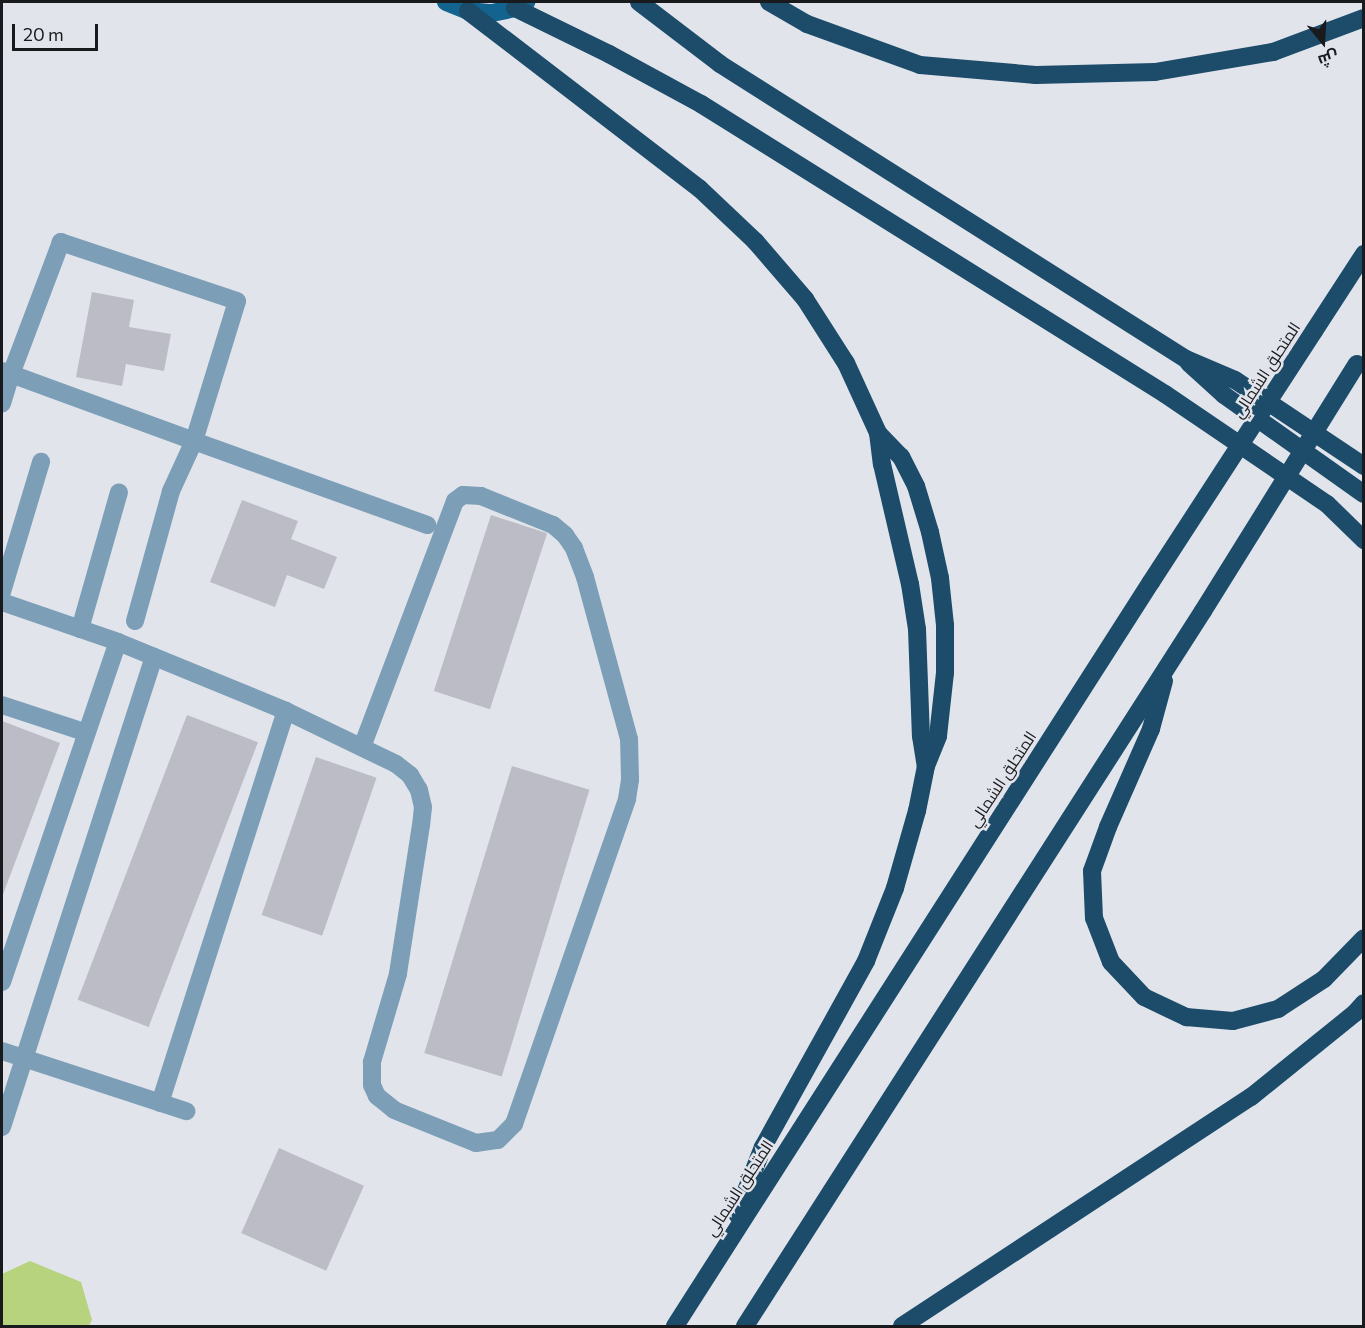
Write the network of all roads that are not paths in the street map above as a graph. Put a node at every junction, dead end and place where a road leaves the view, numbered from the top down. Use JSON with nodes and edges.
{"nodes":[{"id":1,"x":446,"y":2,"type":"edge"},
{"id":2,"x":639,"y":2,"type":"edge"},
{"id":3,"x":769,"y":2,"type":"edge"},
{"id":4,"x":520,"y":5,"type":"edge"},
{"id":5,"x":468,"y":12,"type":"junction"},
{"id":6,"x":1364,"y":18,"type":"edge"},
{"id":7,"x":1364,"y":254,"type":"edge"},
{"id":8,"x":1186,"y":359,"type":"junction"},
{"id":9,"x":1360,"y":359,"type":"edge"},
{"id":10,"x":6,"y":373,"type":"edge"},
{"id":11,"x":2,"y":404,"type":"edge"},
{"id":12,"x":878,"y":433,"type":"junction"},
{"id":13,"x":194,"y":441,"type":"junction"},
{"id":14,"x":41,"y":462,"type":"dead end"},
{"id":15,"x":1364,"y":466,"type":"edge"},
{"id":16,"x":119,"y":492,"type":"dead end"},
{"id":17,"x":1364,"y":494,"type":"edge"},
{"id":18,"x":427,"y":525,"type":"dead end"},
{"id":19,"x":1364,"y":540,"type":"edge"},
{"id":20,"x":2,"y":592,"type":"edge"},
{"id":21,"x":2,"y":602,"type":"edge"},
{"id":22,"x":135,"y":621,"type":"dead end"},
{"id":23,"x":80,"y":629,"type":"junction"},
{"id":24,"x":118,"y":642,"type":"junction"},
{"id":25,"x":154,"y":657,"type":"junction"},
{"id":26,"x":1167,"y":667,"type":"junction"},
{"id":27,"x":2,"y":705,"type":"edge"},
{"id":28,"x":286,"y":711,"type":"junction"},
{"id":29,"x":87,"y":733,"type":"junction"},
{"id":30,"x":362,"y":747,"type":"junction"},
{"id":31,"x":926,"y":766,"type":"junction"},
{"id":32,"x":1364,"y":938,"type":"edge"},
{"id":33,"x":2,"y":982,"type":"edge"},
{"id":34,"x":1364,"y":1003,"type":"edge"},
{"id":35,"x":2,"y":1051,"type":"edge"},
{"id":36,"x":24,"y":1058,"type":"junction"},
{"id":37,"x":5,"y":1102,"type":"edge"},
{"id":38,"x":160,"y":1103,"type":"junction"},
{"id":39,"x":186,"y":1111,"type":"dead end"},
{"id":40,"x":2,"y":1127,"type":"edge"},
{"id":41,"x":731,"y":1236,"type":"junction"},
{"id":42,"x":675,"y":1326,"type":"edge"},
{"id":43,"x":745,"y":1326,"type":"edge"},
{"id":44,"x":902,"y":1326,"type":"edge"}],
"edges":[{"from":1,"to":5,"type":"main road"},
{"from":2,"to":8,"type":"highway"},
{"from":3,"to":6,"type":"highway"},
{"from":4,"to":5,"type":"main road"},
{"from":4,"to":19,"type":"highway"},
{"from":5,"to":12,"type":"highway"},
{"from":7,"to":41,"type":"highway","name":"المتحلق الشمالي","bridge":true},
{"from":8,"to":15,"type":"highway"},
{"from":8,"to":17,"type":"highway"},
{"from":9,"to":26,"type":"highway","bridge":true},
{"from":10,"to":11,"type":"street"},
{"from":10,"to":13,"type":"street"},
{"from":10,"to":13,"type":"street"},
{"from":12,"to":31,"type":"highway"},
{"from":12,"to":31,"type":"highway"},
{"from":13,"to":18,"type":"street"},
{"from":13,"to":22,"type":"street"},
{"from":14,"to":20,"type":"street"},
{"from":16,"to":23,"type":"street"},
{"from":21,"to":23,"type":"street"},
{"from":23,"to":24,"type":"street"},
{"from":24,"to":25,"type":"street"},
{"from":24,"to":29,"type":"street"},
{"from":25,"to":28,"type":"street"},
{"from":25,"to":36,"type":"street"},
{"from":26,"to":32,"type":"highway"},
{"from":26,"to":43,"type":"highway"},
{"from":27,"to":29,"type":"street"},
{"from":28,"to":30,"type":"street"},
{"from":28,"to":38,"type":"street"},
{"from":29,"to":33,"type":"street"},
{"from":30,"to":30,"type":"street"},
{"from":31,"to":41,"type":"highway"},
{"from":34,"to":44,"type":"highway"},
{"from":35,"to":36,"type":"street"},
{"from":36,"to":37,"type":"street"},
{"from":36,"to":38,"type":"street"},
{"from":37,"to":40,"type":"street"},
{"from":38,"to":39,"type":"street"},
{"from":41,"to":42,"type":"highway","name":"المتحلق الشمالي"}]}
